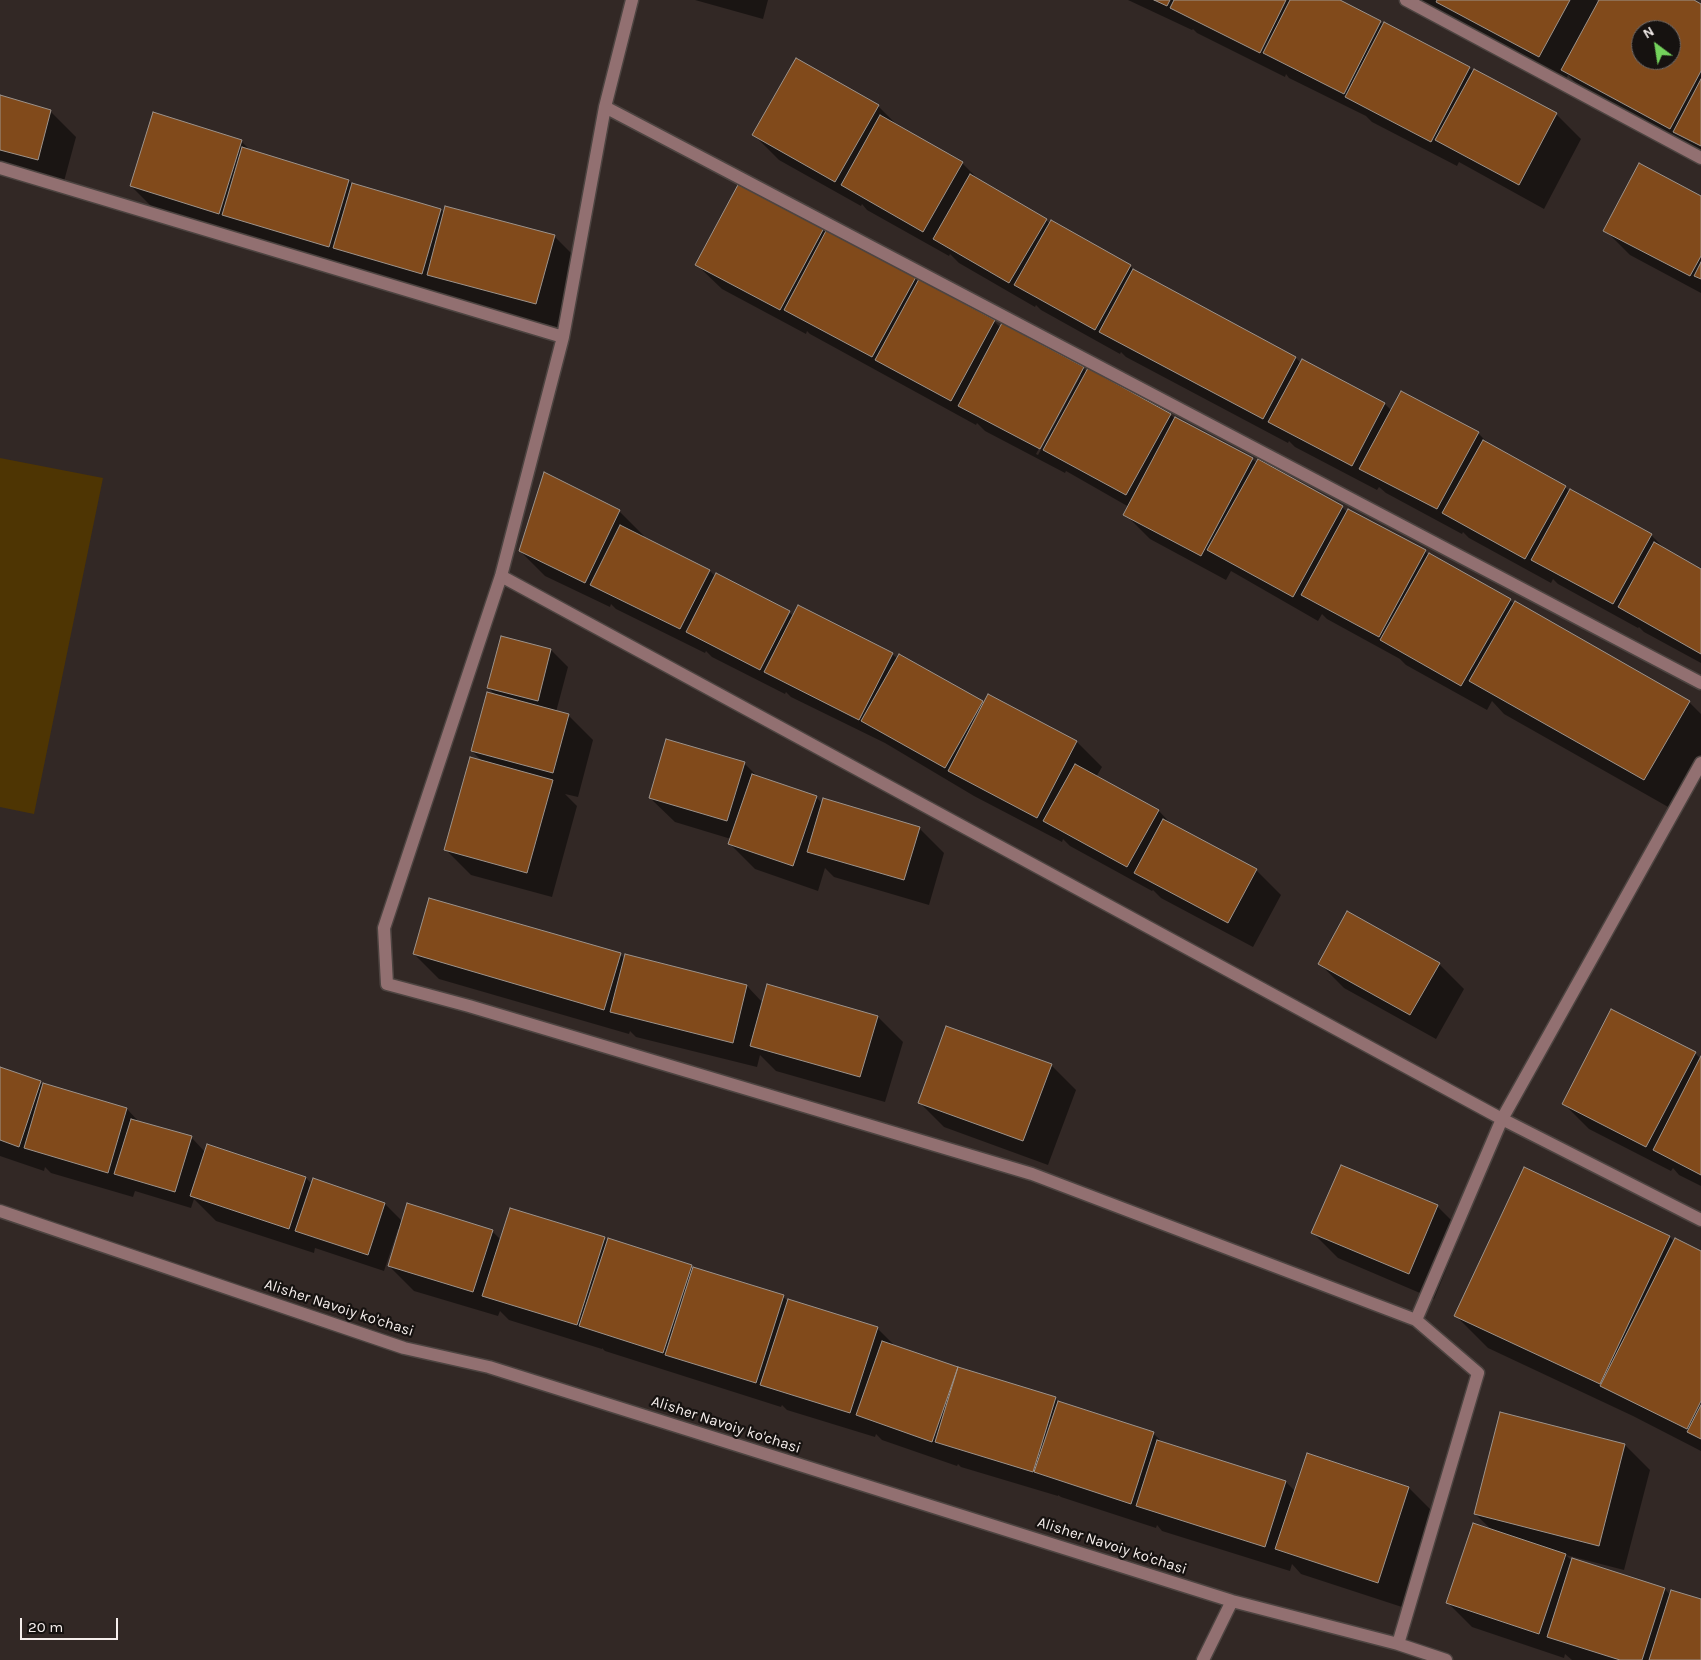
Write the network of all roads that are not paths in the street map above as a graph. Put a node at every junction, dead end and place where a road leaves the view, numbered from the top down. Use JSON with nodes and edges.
{"nodes":[{"id":1,"x":632,"y":0,"type":"edge"},
{"id":2,"x":1406,"y":0,"type":"edge"},
{"id":3,"x":605,"y":107,"type":"junction"},
{"id":4,"x":1701,"y":158,"type":"edge"},
{"id":5,"x":0,"y":168,"type":"edge"},
{"id":6,"x":563,"y":337,"type":"junction"},
{"id":7,"x":501,"y":576,"type":"junction"},
{"id":8,"x":1701,"y":683,"type":"edge"},
{"id":9,"x":1701,"y":763,"type":"edge"},
{"id":10,"x":1502,"y":1119,"type":"junction"},
{"id":11,"x":0,"y":1211,"type":"edge"},
{"id":12,"x":1701,"y":1220,"type":"edge"},
{"id":13,"x":1416,"y":1320,"type":"junction"},
{"id":14,"x":1232,"y":1601,"type":"junction"},
{"id":15,"x":1398,"y":1644,"type":"junction"},
{"id":16,"x":1203,"y":1660,"type":"edge"},
{"id":17,"x":1446,"y":1660,"type":"edge"}],
"edges":[{"from":1,"to":3,"type":"street"},
{"from":2,"to":4,"type":"street"},
{"from":3,"to":6,"type":"street"},
{"from":3,"to":8,"type":"street"},
{"from":5,"to":6,"type":"street"},
{"from":6,"to":7,"type":"street"},
{"from":7,"to":10,"type":"street"},
{"from":7,"to":13,"type":"street"},
{"from":9,"to":10,"type":"street"},
{"from":10,"to":12,"type":"street"},
{"from":10,"to":13,"type":"street"},
{"from":11,"to":14,"type":"street","name":"Alisher Navoiy ko'chasi"},
{"from":13,"to":15,"type":"street"},
{"from":14,"to":15,"type":"street","name":"Alisher Navoiy ko'chasi"},
{"from":14,"to":16,"type":"street"},
{"from":15,"to":17,"type":"street","name":"Alisher Navoiy ko'chasi"}]}
